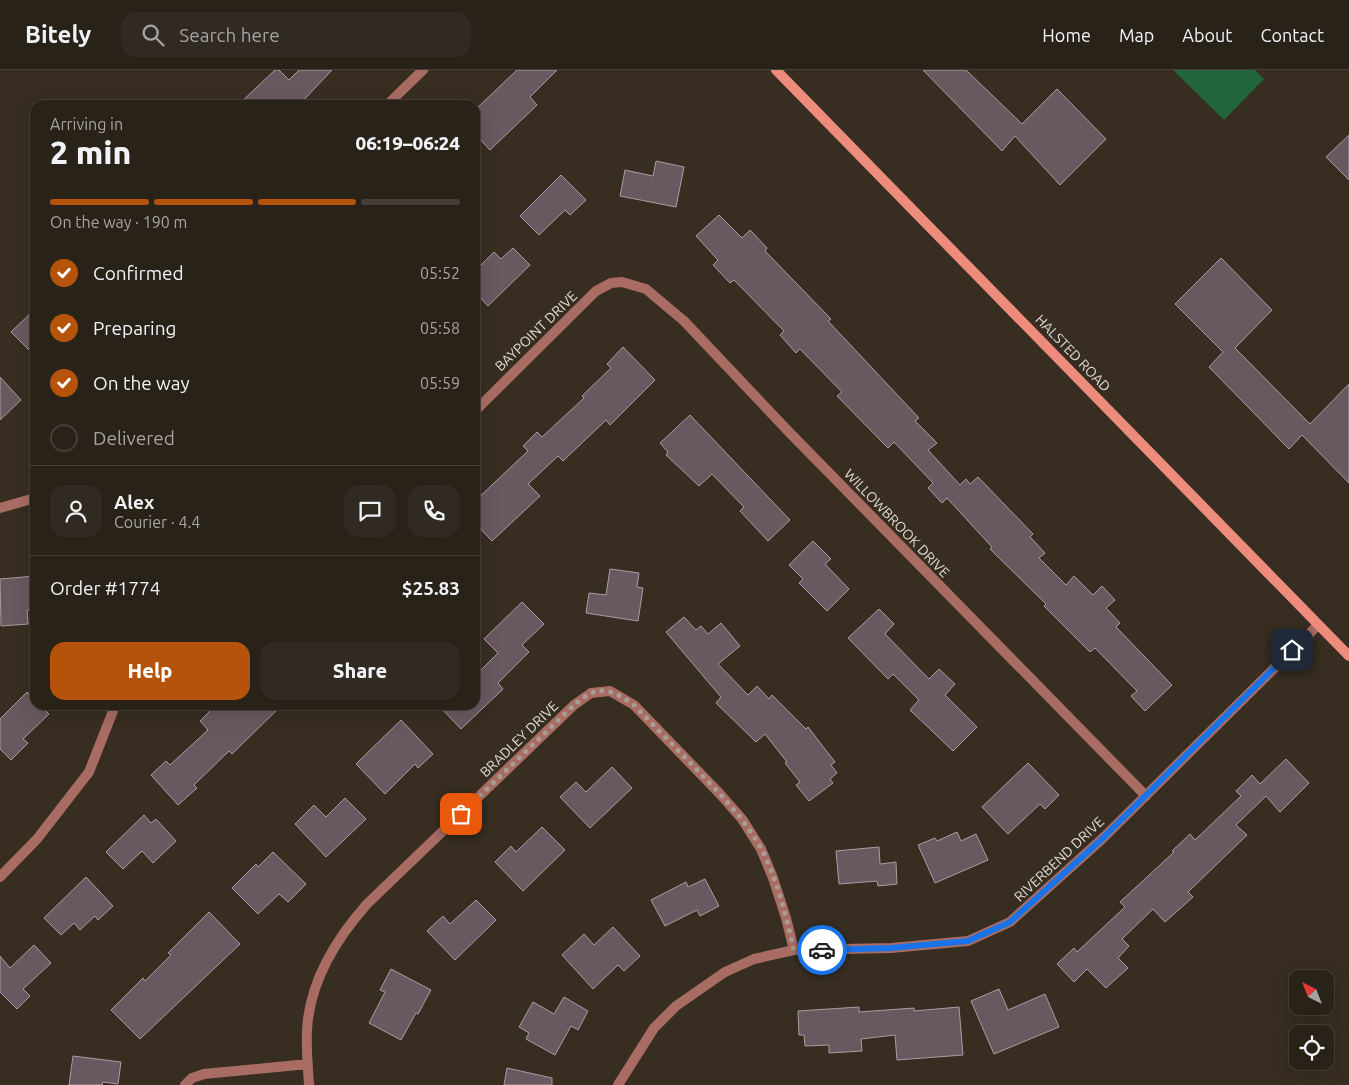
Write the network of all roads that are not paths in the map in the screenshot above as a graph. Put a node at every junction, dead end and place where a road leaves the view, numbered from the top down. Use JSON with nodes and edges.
{"nodes":[{"id":1,"x":423,"y":70,"type":"edge"},
{"id":2,"x":776,"y":70,"type":"edge"},
{"id":3,"x":392,"y":100,"type":"edge"},
{"id":4,"x":622,"y":282,"type":"joint"},
{"id":5,"x":480,"y":406,"type":"edge"},
{"id":6,"x":30,"y":499,"type":"edge"},
{"id":7,"x":0,"y":508,"type":"edge"},
{"id":8,"x":1318,"y":625,"type":"junction"},
{"id":9,"x":1349,"y":656,"type":"edge"},
{"id":10,"x":113,"y":710,"type":"edge"},
{"id":11,"x":1146,"y":796,"type":"junction"},
{"id":12,"x":0,"y":877,"type":"edge"},
{"id":13,"x":794,"y":950,"type":"junction"},
{"id":14,"x":308,"y":1064,"type":"junction"},
{"id":15,"x":185,"y":1085,"type":"edge"},
{"id":16,"x":309,"y":1085,"type":"edge"},
{"id":17,"x":618,"y":1085,"type":"edge"}],
"edges":[{"from":1,"to":3,"type":"street"},
{"from":2,"to":8,"type":"street","name":"HALSTED ROAD"},
{"from":4,"to":5,"type":"street","name":"BAYPOINT DRIVE"},
{"from":4,"to":11,"type":"street","name":"WILLOWBROOK DRIVE"},
{"from":6,"to":7,"type":"street"},
{"from":8,"to":9,"type":"street","name":"HALSTED ROAD"},
{"from":8,"to":11,"type":"street","name":"RIVERBEND DRIVE"},
{"from":10,"to":12,"type":"street"},
{"from":11,"to":13,"type":"street","name":"RIVERBEND DRIVE"},
{"from":13,"to":14,"type":"street","name":"BRADLEY DRIVE"},
{"from":13,"to":17,"type":"street","name":"RIVERBEND DRIVE"},
{"from":14,"to":15,"type":"street"},
{"from":14,"to":16,"type":"street","name":"BRADLEY DRIVE"}]}
